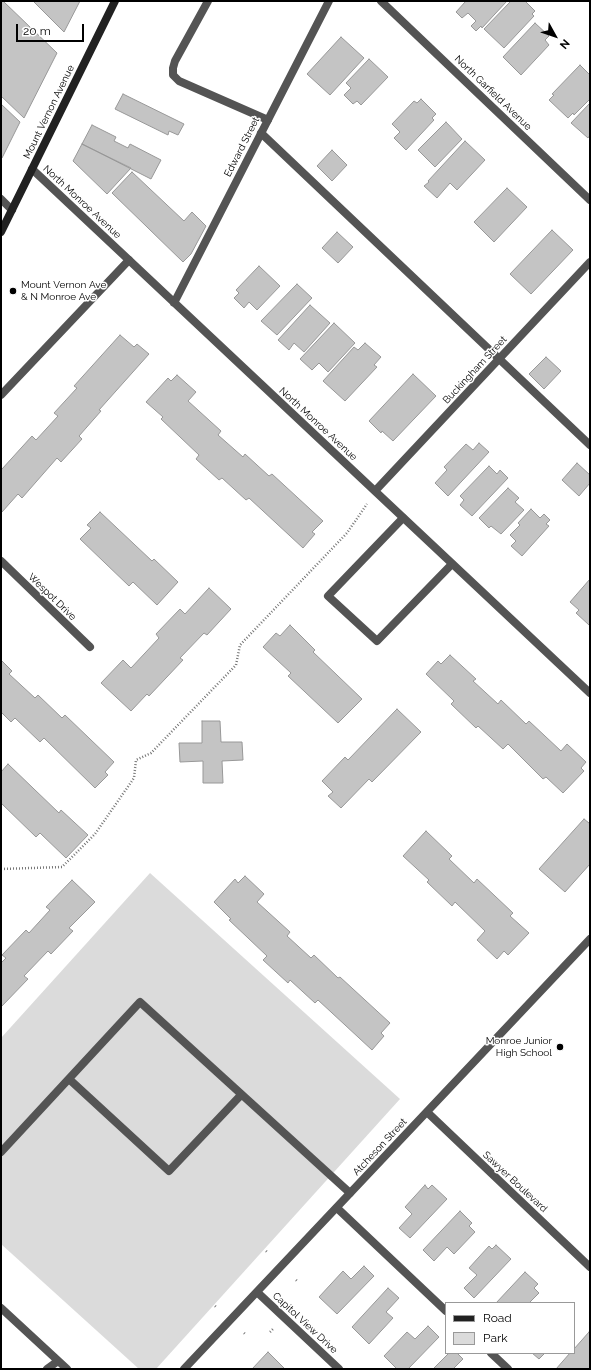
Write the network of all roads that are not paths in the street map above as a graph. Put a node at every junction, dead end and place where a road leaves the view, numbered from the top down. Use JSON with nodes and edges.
{"nodes":[{"id":1,"x":115,"y":1,"type":"edge"},
{"id":2,"x":208,"y":1,"type":"edge"},
{"id":3,"x":329,"y":1,"type":"edge"},
{"id":4,"x":381,"y":1,"type":"edge"},
{"id":5,"x":268,"y":120,"type":"junction"},
{"id":6,"x":261,"y":133,"type":"junction"},
{"id":7,"x":32,"y":169,"type":"junction"},
{"id":8,"x":1,"y":199,"type":"edge"},
{"id":9,"x":590,"y":200,"type":"edge"},
{"id":10,"x":12,"y":210,"type":"junction"},
{"id":11,"x":1,"y":232,"type":"edge"},
{"id":12,"x":129,"y":260,"type":"junction"},
{"id":13,"x":590,"y":262,"type":"edge"},
{"id":14,"x":174,"y":303,"type":"junction"},
{"id":15,"x":499,"y":359,"type":"junction"},
{"id":16,"x":1,"y":395,"type":"edge"},
{"id":17,"x":590,"y":445,"type":"edge"},
{"id":18,"x":375,"y":492,"type":"junction"},
{"id":19,"x":403,"y":518,"type":"junction"},
{"id":20,"x":1,"y":561,"type":"edge"},
{"id":21,"x":452,"y":564,"type":"junction"},
{"id":22,"x":90,"y":647,"type":"dead end"},
{"id":23,"x":590,"y":693,"type":"edge"},
{"id":24,"x":590,"y":939,"type":"edge"},
{"id":25,"x":69,"y":1079,"type":"junction"},
{"id":26,"x":241,"y":1095,"type":"junction"},
{"id":27,"x":427,"y":1112,"type":"junction"},
{"id":28,"x":1,"y":1152,"type":"edge"},
{"id":29,"x":350,"y":1193,"type":"junction"},
{"id":30,"x":337,"y":1208,"type":"junction"},
{"id":31,"x":590,"y":1267,"type":"edge"},
{"id":32,"x":257,"y":1292,"type":"junction"},
{"id":33,"x":1,"y":1308,"type":"edge"},
{"id":34,"x":445,"y":1310,"type":"edge"},
{"id":35,"x":492,"y":1354,"type":"edge"},
{"id":36,"x":58,"y":1361,"type":"junction"},
{"id":37,"x":47,"y":1369,"type":"edge"},
{"id":38,"x":67,"y":1369,"type":"edge"},
{"id":39,"x":184,"y":1369,"type":"edge"},
{"id":40,"x":339,"y":1369,"type":"edge"},
{"id":41,"x":508,"y":1369,"type":"edge"}],
"edges":[{"from":1,"to":7,"type":"street","name":"Mount Vernon Avenue"},
{"from":2,"to":5,"type":"street"},
{"from":3,"to":5,"type":"street","name":"Edward Street"},
{"from":4,"to":9,"type":"street","name":"North Garfield Avenue"},
{"from":5,"to":6,"type":"street","name":"Edward Street"},
{"from":6,"to":14,"type":"street","name":"Edward Street"},
{"from":6,"to":15,"type":"street"},
{"from":7,"to":10,"type":"street","name":"Mount Vernon Avenue"},
{"from":7,"to":12,"type":"street","name":"North Monroe Avenue"},
{"from":8,"to":10,"type":"street"},
{"from":10,"to":11,"type":"street","name":"Mount Vernon Avenue"},
{"from":12,"to":14,"type":"street","name":"North Monroe Avenue"},
{"from":12,"to":16,"type":"street"},
{"from":13,"to":15,"type":"street","name":"Buckingham Street"},
{"from":14,"to":18,"type":"street","name":"North Monroe Avenue"},
{"from":15,"to":17,"type":"street"},
{"from":15,"to":18,"type":"street","name":"Buckingham Street"},
{"from":18,"to":19,"type":"street","name":"North Monroe Avenue"},
{"from":19,"to":21,"type":"street","name":"North Monroe Avenue"},
{"from":19,"to":21,"type":"street"},
{"from":20,"to":22,"type":"street","name":"Wespot Drive"},
{"from":21,"to":23,"type":"street","name":"North Monroe Avenue"},
{"from":24,"to":27,"type":"street","name":"Atcheson Street"},
{"from":25,"to":26,"type":"street"},
{"from":25,"to":26,"type":"street"},
{"from":25,"to":28,"type":"street"},
{"from":26,"to":29,"type":"street"},
{"from":27,"to":29,"type":"street","name":"Atcheson Street"},
{"from":27,"to":31,"type":"street","name":"Sawyer Boulevard"},
{"from":29,"to":30,"type":"street","name":"Atcheson Street"},
{"from":30,"to":32,"type":"street","name":"Atcheson Street"},
{"from":30,"to":34,"type":"street"},
{"from":32,"to":39,"type":"street","name":"Atcheson Street"},
{"from":32,"to":40,"type":"street","name":"Capitol View Drive"},
{"from":33,"to":36,"type":"street"},
{"from":35,"to":41,"type":"street"},
{"from":36,"to":37,"type":"street"},
{"from":36,"to":38,"type":"street"}]}
